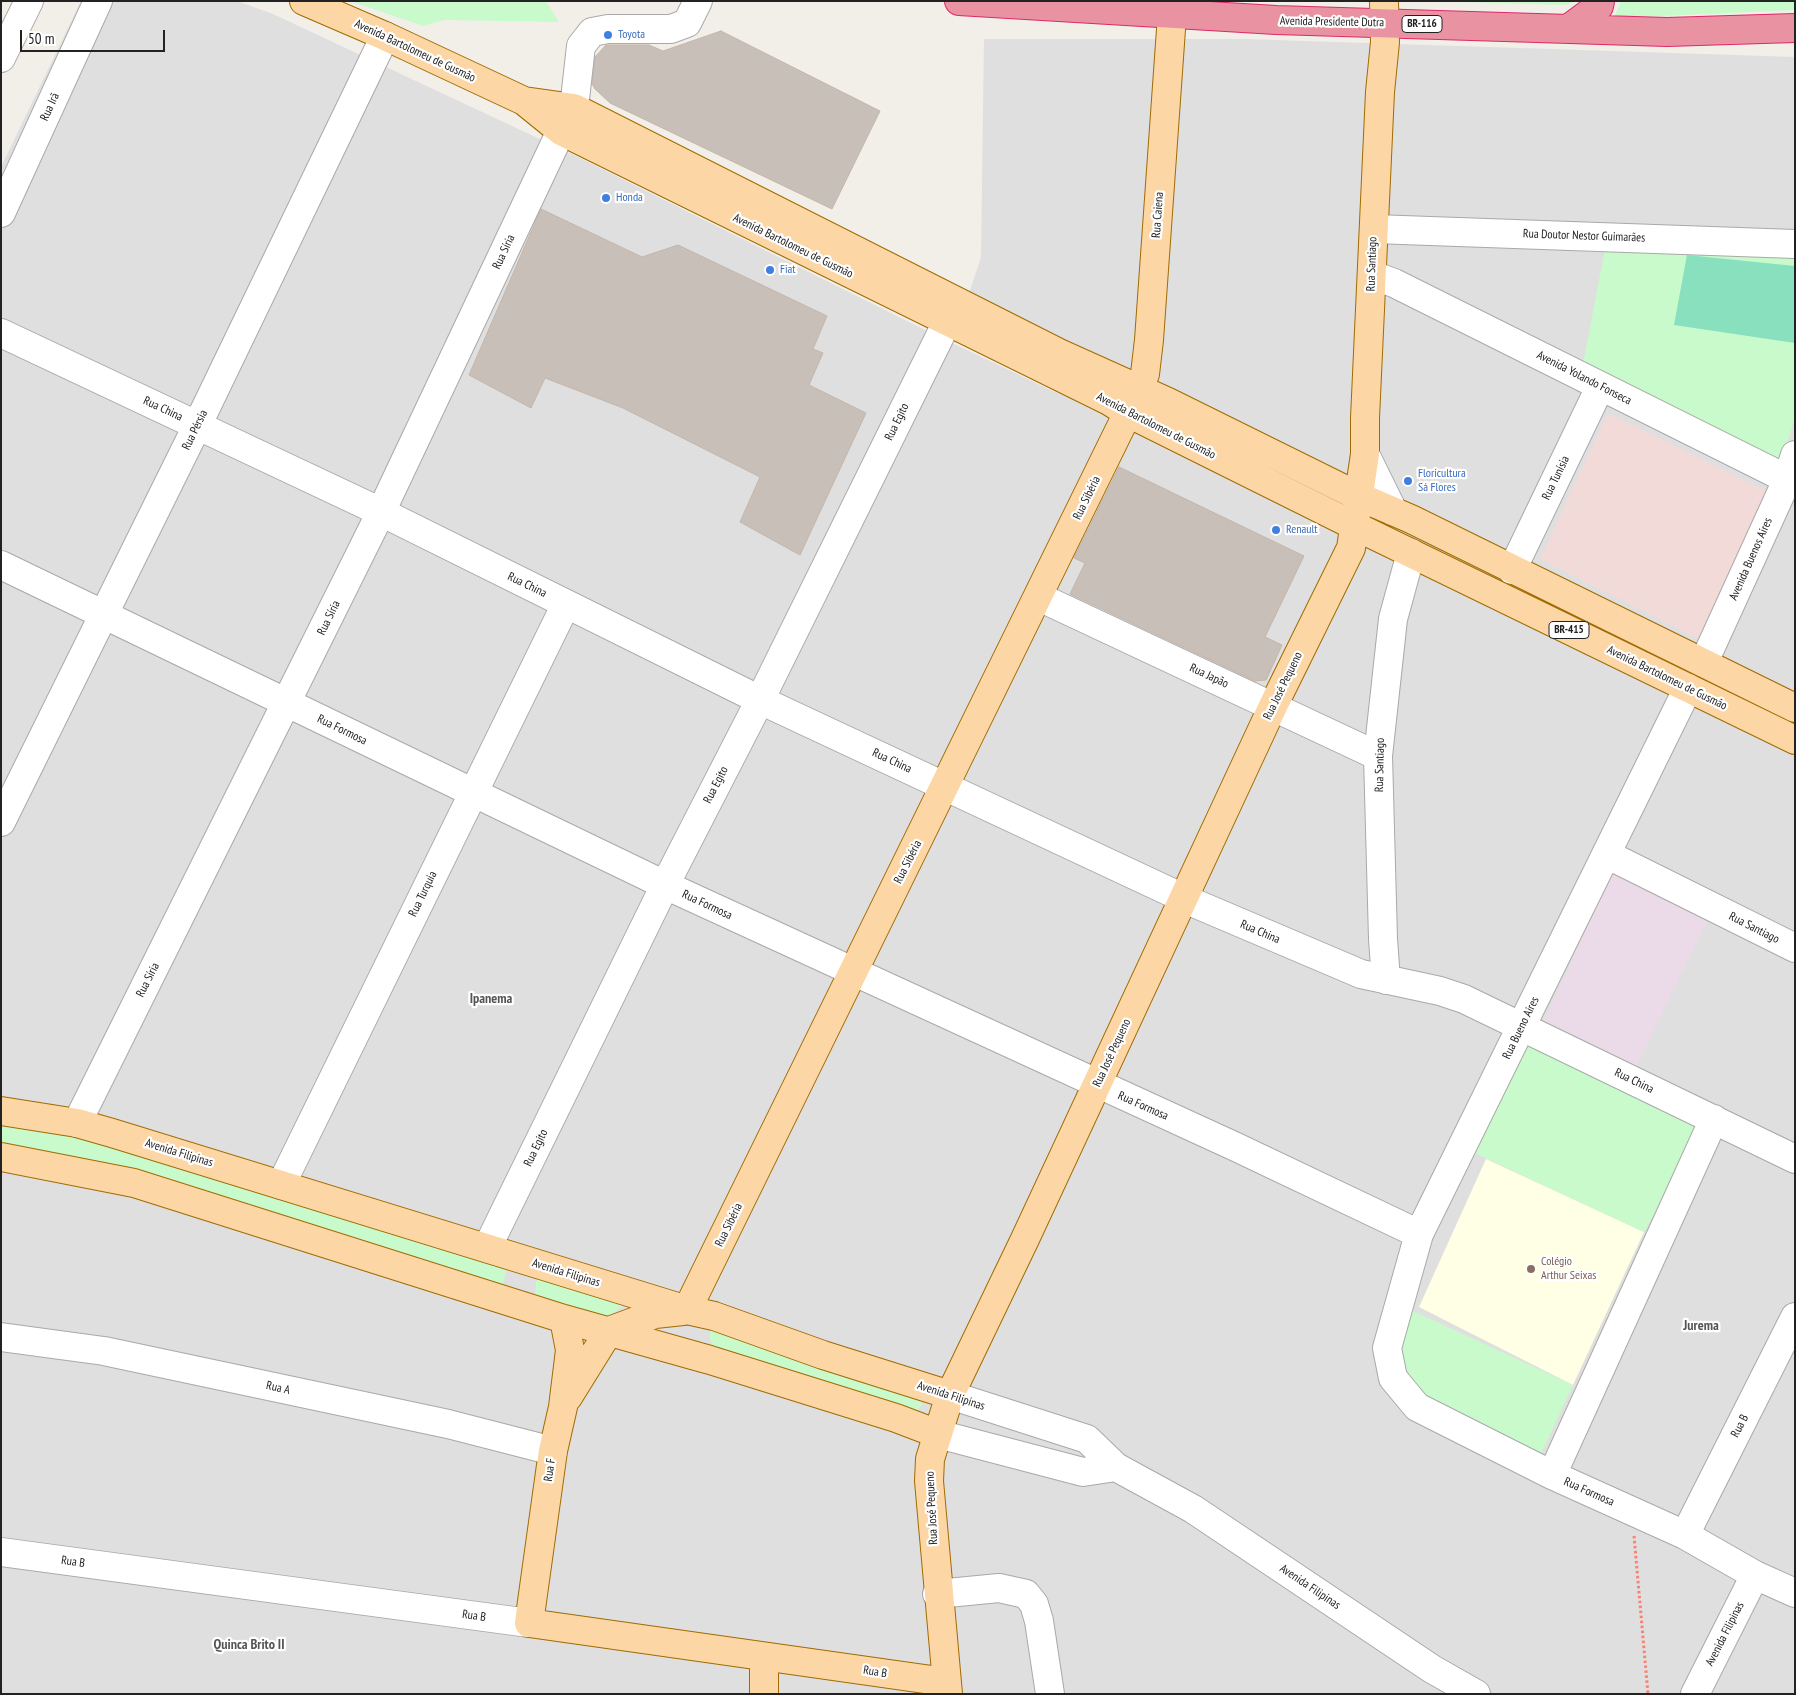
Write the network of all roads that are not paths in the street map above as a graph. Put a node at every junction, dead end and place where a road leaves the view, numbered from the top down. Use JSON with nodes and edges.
{"nodes":[{"id":1,"x":29,"y":1,"type":"edge"},
{"id":2,"x":98,"y":1,"type":"edge"},
{"id":3,"x":304,"y":1,"type":"edge"},
{"id":4,"x":698,"y":1,"type":"edge"},
{"id":5,"x":959,"y":1,"type":"edge"},
{"id":6,"x":1221,"y":1,"type":"edge"},
{"id":7,"x":1600,"y":1,"type":"edge"},
{"id":8,"x":1172,"y":8,"type":"edge"},
{"id":9,"x":1384,"y":12,"type":"edge"},
{"id":10,"x":1276,"y":20,"type":"junction"},
{"id":11,"x":1795,"y":28,"type":"edge"},
{"id":12,"x":1568,"y":29,"type":"junction"},
{"id":13,"x":385,"y":36,"type":"junction"},
{"id":14,"x":1,"y":58,"type":"edge"},
{"id":15,"x":567,"y":120,"type":"junction"},
{"id":16,"x":1,"y":213,"type":"edge"},
{"id":17,"x":1374,"y":229,"type":"junction"},
{"id":18,"x":1795,"y":244,"type":"edge"},
{"id":19,"x":1372,"y":275,"type":"junction"},
{"id":20,"x":947,"y":322,"type":"junction"},
{"id":21,"x":1,"y":333,"type":"edge"},
{"id":22,"x":1600,"y":386,"type":"junction"},
{"id":23,"x":1134,"y":402,"type":"junction"},
{"id":24,"x":197,"y":426,"type":"junction"},
{"id":25,"x":1365,"y":454,"type":"junction"},
{"id":26,"x":1792,"y":473,"type":"edge"},
{"id":27,"x":1360,"y":497,"type":"junction"},
{"id":28,"x":1393,"y":511,"type":"junction"},
{"id":29,"x":381,"y":512,"type":"junction"},
{"id":30,"x":1349,"y":523,"type":"junction"},
{"id":31,"x":1411,"y":553,"type":"junction"},
{"id":32,"x":1,"y":565,"type":"edge"},
{"id":33,"x":1512,"y":570,"type":"junction"},
{"id":34,"x":1039,"y":597,"type":"junction"},
{"id":35,"x":566,"y":604,"type":"junction"},
{"id":36,"x":104,"y":614,"type":"junction"},
{"id":37,"x":1704,"y":662,"type":"junction"},
{"id":38,"x":1688,"y":688,"type":"junction"},
{"id":39,"x":760,"y":700,"type":"junction"},
{"id":40,"x":287,"y":704,"type":"junction"},
{"id":41,"x":1273,"y":706,"type":"junction"},
{"id":42,"x":1795,"y":708,"type":"edge"},
{"id":43,"x":1795,"y":740,"type":"edge"},
{"id":44,"x":1378,"y":756,"type":"junction"},
{"id":45,"x":946,"y":786,"type":"junction"},
{"id":46,"x":473,"y":793,"type":"junction"},
{"id":47,"x":1,"y":822,"type":"edge"},
{"id":48,"x":1606,"y":854,"type":"junction"},
{"id":49,"x":665,"y":885,"type":"junction"},
{"id":50,"x":1184,"y":898,"type":"junction"},
{"id":51,"x":1795,"y":948,"type":"edge"},
{"id":52,"x":852,"y":972,"type":"junction"},
{"id":53,"x":1386,"y":980,"type":"junction"},
{"id":54,"x":1522,"y":1026,"type":"junction"},
{"id":55,"x":1097,"y":1085,"type":"junction"},
{"id":56,"x":1,"y":1111,"type":"edge"},
{"id":57,"x":1714,"y":1119,"type":"junction"},
{"id":58,"x":77,"y":1123,"type":"junction"},
{"id":59,"x":1,"y":1157,"type":"edge"},
{"id":60,"x":1795,"y":1159,"type":"edge"},
{"id":61,"x":281,"y":1185,"type":"junction"},
{"id":62,"x":1419,"y":1234,"type":"junction"},
{"id":63,"x":487,"y":1248,"type":"junction"},
{"id":64,"x":513,"y":1257,"type":"junction"},
{"id":65,"x":546,"y":1267,"type":"junction"},
{"id":66,"x":500,"y":1298,"type":"junction"},
{"id":67,"x":534,"y":1308,"type":"junction"},
{"id":68,"x":687,"y":1310,"type":"junction"},
{"id":69,"x":1795,"y":1317,"type":"edge"},
{"id":70,"x":564,"y":1319,"type":"junction"},
{"id":71,"x":609,"y":1332,"type":"junction"},
{"id":72,"x":1,"y":1337,"type":"edge"},
{"id":73,"x":710,"y":1360,"type":"junction"},
{"id":74,"x":1393,"y":1378,"type":"joint"},
{"id":75,"x":950,"y":1395,"type":"junction"},
{"id":76,"x":563,"y":1407,"type":"junction"},
{"id":77,"x":938,"y":1434,"type":"junction"},
{"id":78,"x":553,"y":1451,"type":"junction"},
{"id":79,"x":1116,"y":1467,"type":"junction"},
{"id":80,"x":1552,"y":1475,"type":"junction"},
{"id":81,"x":1685,"y":1535,"type":"junction"},
{"id":82,"x":1,"y":1552,"type":"edge"},
{"id":83,"x":1755,"y":1574,"type":"junction"},
{"id":84,"x":1795,"y":1593,"type":"edge"},
{"id":85,"x":937,"y":1594,"type":"junction"},
{"id":86,"x":529,"y":1623,"type":"junction"},
{"id":87,"x":764,"y":1657,"type":"junction"},
{"id":88,"x":947,"y":1688,"type":"edge"},
{"id":89,"x":764,"y":1694,"type":"edge"},
{"id":90,"x":1050,"y":1694,"type":"edge"},
{"id":91,"x":1476,"y":1694,"type":"edge"},
{"id":92,"x":1695,"y":1694,"type":"edge"}],
"edges":[{"from":1,"to":14,"type":"street"},
{"from":2,"to":16,"type":"street","name":"Rua Irã"},
{"from":3,"to":13,"type":"main road","name":"Avenida Bartolomeu de Gusmão"},
{"from":4,"to":15,"type":"street","name":"Rua Síria"},
{"from":5,"to":8,"type":"highway","name":"Avenida Presidente Dutra","number":"BR-116"},
{"from":6,"to":10,"type":"highway"},
{"from":7,"to":12,"type":"highway"},
{"from":8,"to":10,"type":"highway","name":"Avenida Presidente Dutra","number":"BR-116"},
{"from":8,"to":23,"type":"main road","name":"Rua Caiena"},
{"from":9,"to":10,"type":"highway","name":"Avenida Presidente Dutra","number":"BR-116"},
{"from":9,"to":12,"type":"highway","name":"Avenida Presidente Dutra","number":"BR-116"},
{"from":9,"to":17,"type":"main road","name":"Rua Santiago"},
{"from":11,"to":12,"type":"highway","name":"Avenida Presidente Dutra","number":"BR-116"},
{"from":13,"to":15,"type":"main road","name":"Avenida Bartolomeu de Gusmão"},
{"from":13,"to":24,"type":"street","name":"Rua Pérsia"},
{"from":15,"to":20,"type":"main road","name":"Avenida Bartolomeu de Gusmão"},
{"from":15,"to":23,"type":"main road","name":"Avenida Bartolomeu de Gusmão"},
{"from":15,"to":29,"type":"street","name":"Rua Síria"},
{"from":17,"to":18,"type":"street","name":"Rua Doutor Nestor Guimarães"},
{"from":17,"to":19,"type":"main road","name":"Rua Santiago"},
{"from":19,"to":22,"type":"street","name":"Avenida Yolando Fonseca"},
{"from":19,"to":25,"type":"main road","name":"Rua Santiago"},
{"from":20,"to":23,"type":"main road","name":"Avenida Bartolomeu de Gusmão"},
{"from":20,"to":39,"type":"street","name":"Rua Egito"},
{"from":21,"to":24,"type":"street","name":"Rua China"},
{"from":22,"to":26,"type":"street","name":"Avenida Yolando Fonseca"},
{"from":22,"to":33,"type":"street","name":"Rua Tunísia"},
{"from":23,"to":27,"type":"main road","name":"Avenida Bartolomeu de Gusmão"},
{"from":23,"to":30,"type":"main road","name":"Avenida Bartolomeu de Gusmão"},
{"from":23,"to":34,"type":"main road","name":"Rua Sibéria"},
{"from":24,"to":29,"type":"street","name":"Rua China"},
{"from":24,"to":36,"type":"street","name":"Rua Pérsia"},
{"from":25,"to":27,"type":"main road","name":"Rua Santiago"},
{"from":25,"to":28,"type":"street"},
{"from":26,"to":37,"type":"street","name":"Avenida Buenos Aires"},
{"from":27,"to":28,"type":"main road","name":"Avenida Bartolomeu de Gusmão"},
{"from":27,"to":30,"type":"main road","name":"Rua Santiago"},
{"from":28,"to":33,"type":"main road","name":"Avenida Bartolomeu de Gusmão"},
{"from":29,"to":35,"type":"street","name":"Rua China"},
{"from":29,"to":40,"type":"street","name":"Rua Síria"},
{"from":30,"to":31,"type":"main road","name":"Avenida Bartolomeu de Gusmão","number":"BR-415"},
{"from":30,"to":41,"type":"main road","name":"Rua José Pequeno"},
{"from":31,"to":38,"type":"main road","name":"Avenida Bartolomeu de Gusmão","number":"BR-415"},
{"from":31,"to":44,"type":"street","name":"Rua Santiago"},
{"from":32,"to":36,"type":"street","name":"Rua Formosa"},
{"from":33,"to":37,"type":"main road","name":"Avenida Bartolomeu de Gusmão"},
{"from":34,"to":41,"type":"street","name":"Rua Japão"},
{"from":34,"to":45,"type":"main road","name":"Rua Sibéria"},
{"from":35,"to":39,"type":"street","name":"Rua China"},
{"from":35,"to":46,"type":"street","name":"Rua Turquia"},
{"from":36,"to":40,"type":"street","name":"Rua Formosa"},
{"from":36,"to":47,"type":"street","name":"Rua Pérsia"},
{"from":37,"to":42,"type":"main road","name":"Avenida Bartolomeu de Gusmão"},
{"from":38,"to":43,"type":"main road","name":"Avenida Bartolomeu de Gusmão","number":"BR-415"},
{"from":38,"to":48,"type":"street","name":"Rua Bueno Aires"},
{"from":39,"to":45,"type":"street","name":"Rua China"},
{"from":39,"to":49,"type":"street","name":"Rua Egito"},
{"from":40,"to":46,"type":"street","name":"Rua Formosa"},
{"from":40,"to":58,"type":"street","name":"Rua Síria"},
{"from":41,"to":44,"type":"street","name":"Rua Japão"},
{"from":41,"to":50,"type":"main road","name":"Rua José Pequeno"},
{"from":44,"to":53,"type":"street","name":"Rua Santiago"},
{"from":45,"to":50,"type":"street","name":"Rua China"},
{"from":45,"to":52,"type":"main road","name":"Rua Sibéria"},
{"from":46,"to":49,"type":"street","name":"Rua Formosa"},
{"from":46,"to":61,"type":"street","name":"Rua Turquia"},
{"from":48,"to":51,"type":"street","name":"Rua Santiago"},
{"from":48,"to":54,"type":"street","name":"Rua Bueno Aires"},
{"from":49,"to":52,"type":"street","name":"Rua Formosa"},
{"from":49,"to":63,"type":"street","name":"Rua Egito"},
{"from":50,"to":53,"type":"street","name":"Rua China"},
{"from":50,"to":55,"type":"main road","name":"Rua José Pequeno"},
{"from":52,"to":55,"type":"street","name":"Rua Formosa"},
{"from":52,"to":68,"type":"main road","name":"Rua Sibéria"},
{"from":53,"to":54,"type":"street","name":"Rua China"},
{"from":54,"to":57,"type":"street","name":"Rua China"},
{"from":54,"to":62,"type":"street","name":"Rua Bueno Aires"},
{"from":55,"to":62,"type":"street","name":"Rua Formosa"},
{"from":55,"to":75,"type":"main road","name":"Rua José Pequeno"},
{"from":56,"to":58,"type":"main road","name":"Avenida Filipinas"},
{"from":57,"to":60,"type":"street","name":"Rua China"},
{"from":57,"to":80,"type":"street"},
{"from":58,"to":61,"type":"main road","name":"Avenida Filipinas"},
{"from":59,"to":66,"type":"main road"},
{"from":61,"to":63,"type":"main road","name":"Avenida Filipinas"},
{"from":62,"to":74,"type":"street","name":"Rua Bueno Aires"},
{"from":63,"to":64,"type":"main road","name":"Avenida Filipinas"},
{"from":64,"to":65,"type":"main road","name":"Avenida Filipinas"},
{"from":64,"to":66,"type":"main road"},
{"from":65,"to":67,"type":"main road"},
{"from":65,"to":68,"type":"main road","name":"Avenida Filipinas"},
{"from":66,"to":67,"type":"main road"},
{"from":67,"to":70,"type":"main road"},
{"from":68,"to":71,"type":"main road"},
{"from":68,"to":73,"type":"main road"},
{"from":68,"to":75,"type":"main road","name":"Avenida Filipinas"},
{"from":69,"to":81,"type":"street","name":"Rua B"},
{"from":70,"to":71,"type":"main road"},
{"from":70,"to":76,"type":"main road","name":"Rua F"},
{"from":71,"to":73,"type":"main road"},
{"from":71,"to":76,"type":"main road"},
{"from":72,"to":78,"type":"street","name":"Rua A"},
{"from":73,"to":77,"type":"main road"},
{"from":74,"to":80,"type":"street","name":"Rua Formosa"},
{"from":75,"to":77,"type":"main road","name":"Rua José Pequeno"},
{"from":75,"to":79,"type":"street","name":"Avenida Filipinas"},
{"from":76,"to":78,"type":"main road","name":"Rua F"},
{"from":77,"to":79,"type":"street"},
{"from":77,"to":85,"type":"main road","name":"Rua José Pequeno"},
{"from":78,"to":86,"type":"main road","name":"Rua F"},
{"from":79,"to":91,"type":"street","name":"Avenida Filipinas"},
{"from":80,"to":81,"type":"street","name":"Rua Formosa"},
{"from":81,"to":83,"type":"street","name":"Rua Formosa"},
{"from":82,"to":86,"type":"street","name":"Rua B"},
{"from":83,"to":84,"type":"street","name":"Rua Formosa"},
{"from":83,"to":92,"type":"street","name":"Avenida Filipinas"},
{"from":85,"to":88,"type":"main road","name":"Rua José Pequeno"},
{"from":85,"to":90,"type":"street"},
{"from":86,"to":87,"type":"main road","name":"Rua B"},
{"from":87,"to":88,"type":"main road","name":"Rua B"},
{"from":87,"to":89,"type":"main road"}]}
